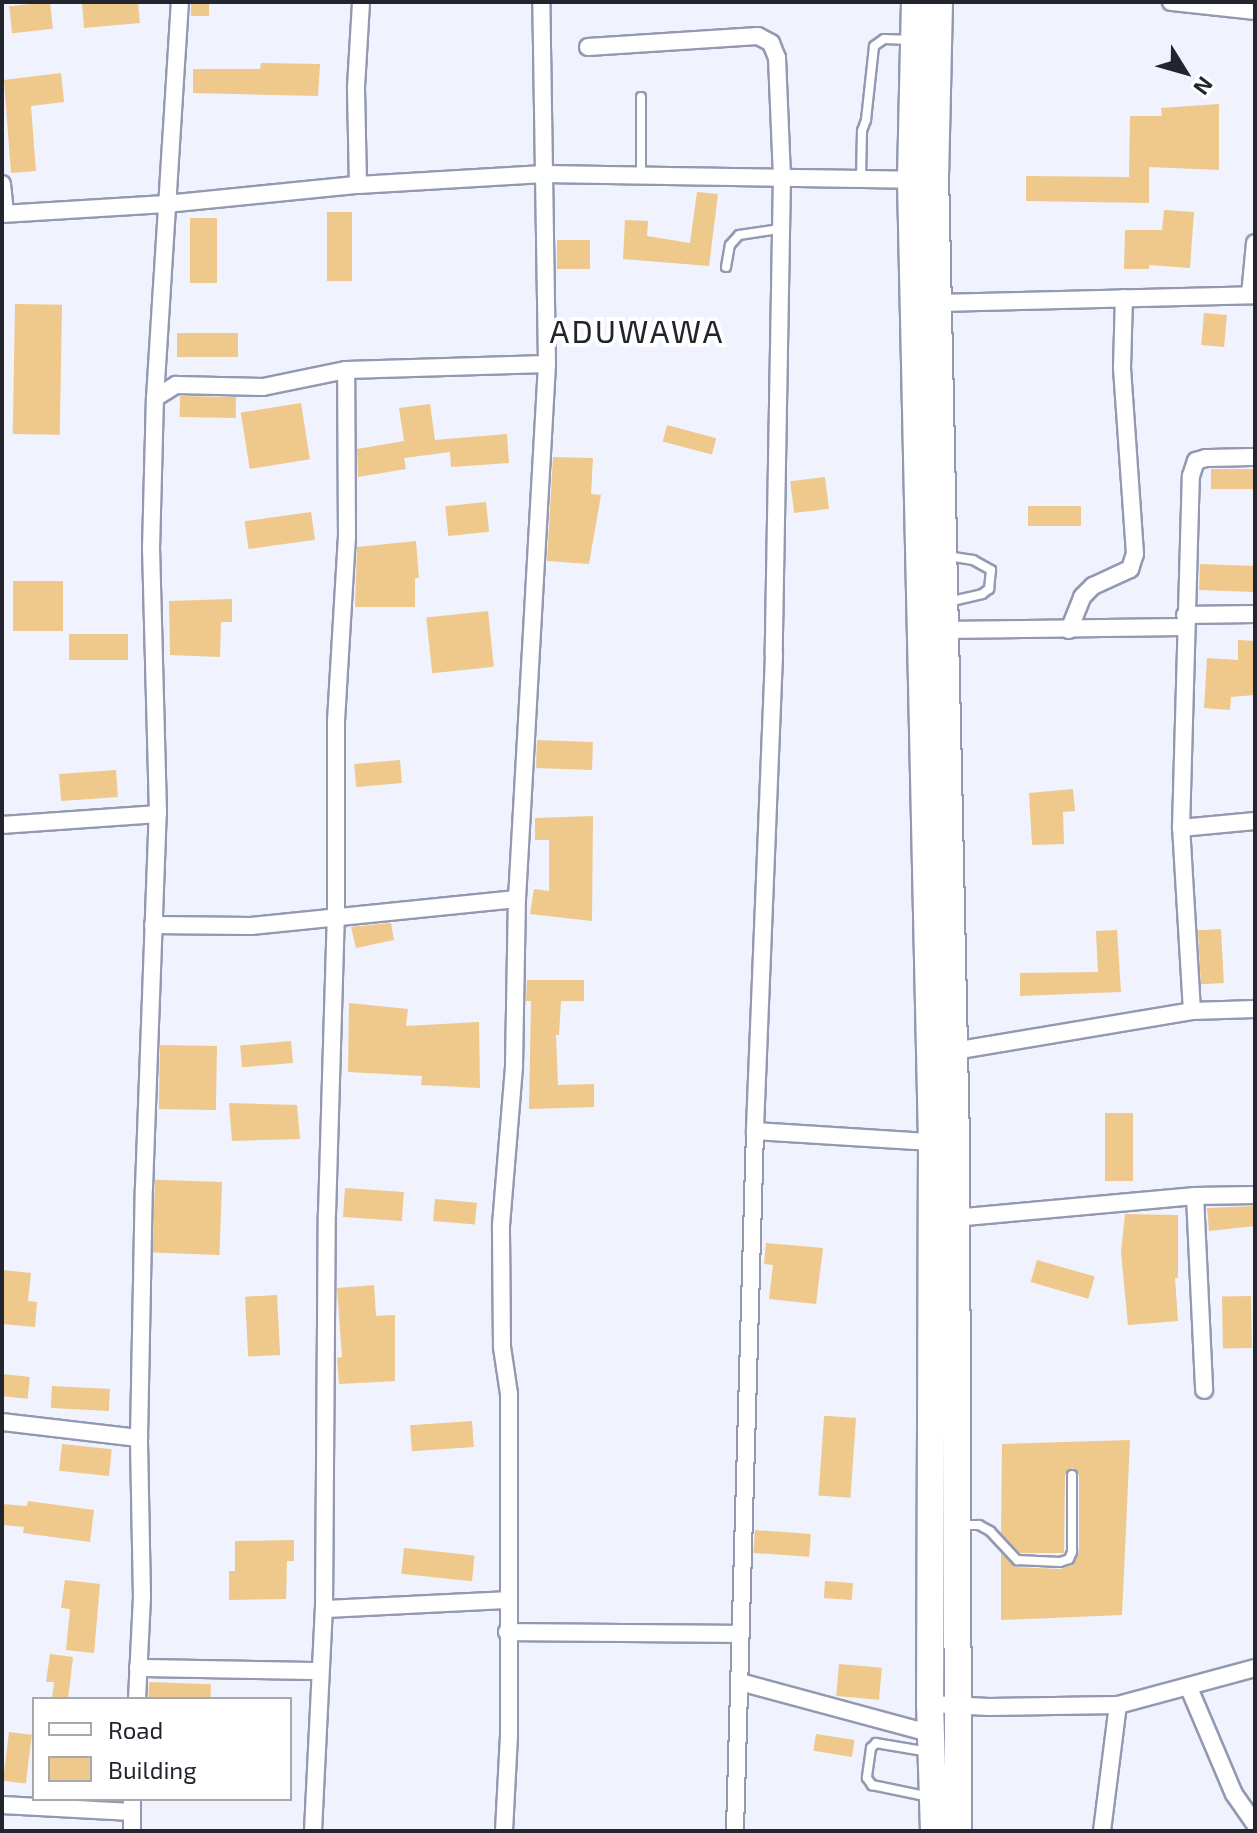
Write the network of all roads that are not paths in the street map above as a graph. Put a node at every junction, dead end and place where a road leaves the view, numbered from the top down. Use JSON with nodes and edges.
{"nodes":[{"id":1,"x":180,"y":2,"type":"edge"},
{"id":2,"x":361,"y":2,"type":"edge"},
{"id":3,"x":541,"y":2,"type":"edge"},
{"id":4,"x":915,"y":2,"type":"edge"},
{"id":5,"x":939,"y":2,"type":"edge"},
{"id":6,"x":1171,"y":2,"type":"edge"},
{"id":7,"x":1255,"y":11,"type":"edge"},
{"id":8,"x":915,"y":40,"type":"junction"},
{"id":9,"x":588,"y":47,"type":"dead end"},
{"id":10,"x":641,"y":97,"type":"dead end"},
{"id":11,"x":544,"y":174,"type":"junction"},
{"id":12,"x":641,"y":175,"type":"junction"},
{"id":13,"x":782,"y":176,"type":"junction"},
{"id":14,"x":861,"y":178,"type":"junction"},
{"id":15,"x":911,"y":180,"type":"junction"},
{"id":16,"x":2,"y":184,"type":"edge"},
{"id":17,"x":358,"y":185,"type":"junction"},
{"id":18,"x":166,"y":204,"type":"junction"},
{"id":19,"x":4,"y":214,"type":"edge"},
{"id":20,"x":779,"y":229,"type":"junction"},
{"id":21,"x":1255,"y":243,"type":"edge"},
{"id":22,"x":726,"y":267,"type":"dead end"},
{"id":23,"x":1252,"y":295,"type":"edge"},
{"id":24,"x":1124,"y":298,"type":"junction"},
{"id":25,"x":937,"y":303,"type":"junction"},
{"id":26,"x":547,"y":364,"type":"junction"},
{"id":27,"x":346,"y":370,"type":"junction"},
{"id":28,"x":155,"y":398,"type":"junction"},
{"id":29,"x":1255,"y":457,"type":"edge"},
{"id":30,"x":943,"y":555,"type":"junction"},
{"id":31,"x":943,"y":603,"type":"junction"},
{"id":32,"x":1255,"y":614,"type":"edge"},
{"id":33,"x":1185,"y":621,"type":"junction"},
{"id":34,"x":944,"y":630,"type":"junction"},
{"id":35,"x":1069,"y":630,"type":"junction"},
{"id":36,"x":158,"y":814,"type":"junction"},
{"id":37,"x":1255,"y":821,"type":"edge"},
{"id":38,"x":2,"y":825,"type":"edge"},
{"id":39,"x":1181,"y":828,"type":"junction"},
{"id":40,"x":517,"y":899,"type":"junction"},
{"id":41,"x":336,"y":919,"type":"junction"},
{"id":42,"x":153,"y":925,"type":"junction"},
{"id":43,"x":1255,"y":1009,"type":"edge"},
{"id":44,"x":1192,"y":1011,"type":"junction"},
{"id":45,"x":954,"y":1051,"type":"junction"},
{"id":46,"x":755,"y":1131,"type":"junction"},
{"id":47,"x":932,"y":1142,"type":"junction"},
{"id":48,"x":1255,"y":1195,"type":"edge"},
{"id":49,"x":1195,"y":1196,"type":"junction"},
{"id":50,"x":954,"y":1218,"type":"junction"},
{"id":51,"x":1204,"y":1390,"type":"dead end"},
{"id":52,"x":2,"y":1422,"type":"edge"},
{"id":53,"x":139,"y":1438,"type":"junction"},
{"id":54,"x":1072,"y":1475,"type":"dead end"},
{"id":55,"x":958,"y":1526,"type":"junction"},
{"id":56,"x":508,"y":1600,"type":"junction"},
{"id":57,"x":324,"y":1609,"type":"junction"},
{"id":58,"x":507,"y":1632,"type":"junction"},
{"id":59,"x":741,"y":1634,"type":"junction"},
{"id":60,"x":138,"y":1668,"type":"junction"},
{"id":61,"x":1255,"y":1668,"type":"edge"},
{"id":62,"x":318,"y":1671,"type":"junction"},
{"id":63,"x":740,"y":1682,"type":"junction"},
{"id":64,"x":1189,"y":1688,"type":"junction"},
{"id":65,"x":137,"y":1697,"type":"edge"},
{"id":66,"x":930,"y":1704,"type":"junction"},
{"id":67,"x":1118,"y":1705,"type":"junction"},
{"id":68,"x":960,"y":1706,"type":"junction"},
{"id":69,"x":933,"y":1743,"type":"junction"},
{"id":70,"x":933,"y":1798,"type":"junction"},
{"id":71,"x":2,"y":1805,"type":"edge"},
{"id":72,"x":132,"y":1806,"type":"edge"},
{"id":73,"x":1255,"y":1824,"type":"edge"},
{"id":74,"x":132,"y":1831,"type":"edge"},
{"id":75,"x":313,"y":1831,"type":"edge"},
{"id":76,"x":504,"y":1831,"type":"edge"},
{"id":77,"x":735,"y":1831,"type":"edge"},
{"id":78,"x":934,"y":1831,"type":"edge"},
{"id":79,"x":958,"y":1831,"type":"edge"},
{"id":80,"x":1102,"y":1831,"type":"edge"}],
"edges":[{"from":1,"to":18,"type":"street"},
{"from":2,"to":17,"type":"street"},
{"from":3,"to":11,"type":"street"},
{"from":4,"to":8,"type":"highway"},
{"from":5,"to":25,"type":"highway"},
{"from":6,"to":7,"type":"street"},
{"from":8,"to":14,"type":"lane"},
{"from":8,"to":15,"type":"highway"},
{"from":9,"to":13,"type":"street"},
{"from":10,"to":12,"type":"lane"},
{"from":11,"to":12,"type":"street"},
{"from":11,"to":17,"type":"street"},
{"from":11,"to":26,"type":"street"},
{"from":12,"to":13,"type":"street"},
{"from":13,"to":14,"type":"street"},
{"from":13,"to":20,"type":"street"},
{"from":14,"to":15,"type":"street"},
{"from":15,"to":47,"type":"highway"},
{"from":16,"to":19,"type":"street"},
{"from":17,"to":18,"type":"street"},
{"from":18,"to":19,"type":"street"},
{"from":18,"to":28,"type":"street"},
{"from":20,"to":22,"type":"lane"},
{"from":20,"to":46,"type":"street"},
{"from":21,"to":23,"type":"street"},
{"from":23,"to":24,"type":"street"},
{"from":24,"to":25,"type":"street"},
{"from":24,"to":35,"type":"street"},
{"from":25,"to":30,"type":"highway"},
{"from":26,"to":27,"type":"street"},
{"from":26,"to":40,"type":"street"},
{"from":27,"to":28,"type":"street"},
{"from":27,"to":41,"type":"street"},
{"from":28,"to":36,"type":"street"},
{"from":29,"to":33,"type":"street"},
{"from":30,"to":31,"type":"highway"},
{"from":30,"to":31,"type":"lane"},
{"from":31,"to":34,"type":"highway"},
{"from":32,"to":33,"type":"street"},
{"from":33,"to":35,"type":"street"},
{"from":33,"to":39,"type":"street"},
{"from":34,"to":35,"type":"street"},
{"from":34,"to":45,"type":"highway"},
{"from":36,"to":38,"type":"street"},
{"from":36,"to":42,"type":"street"},
{"from":37,"to":39,"type":"street"},
{"from":39,"to":44,"type":"street"},
{"from":40,"to":41,"type":"street"},
{"from":40,"to":56,"type":"street"},
{"from":41,"to":42,"type":"street"},
{"from":41,"to":57,"type":"street"},
{"from":42,"to":53,"type":"street"},
{"from":43,"to":44,"type":"street"},
{"from":44,"to":45,"type":"street"},
{"from":45,"to":50,"type":"highway"},
{"from":46,"to":47,"type":"street"},
{"from":46,"to":59,"type":"street"},
{"from":47,"to":66,"type":"highway"},
{"from":48,"to":49,"type":"street"},
{"from":49,"to":50,"type":"street"},
{"from":49,"to":51,"type":"street"},
{"from":50,"to":55,"type":"highway"},
{"from":52,"to":53,"type":"street"},
{"from":53,"to":60,"type":"street"},
{"from":54,"to":55,"type":"lane"},
{"from":55,"to":68,"type":"highway"},
{"from":56,"to":57,"type":"street"},
{"from":56,"to":58,"type":"street"},
{"from":57,"to":62,"type":"street"},
{"from":58,"to":59,"type":"street"},
{"from":58,"to":76,"type":"street"},
{"from":59,"to":63,"type":"street"},
{"from":60,"to":62,"type":"street"},
{"from":60,"to":65,"type":"street"},
{"from":61,"to":64,"type":"street"},
{"from":62,"to":75,"type":"street"},
{"from":63,"to":69,"type":"street"},
{"from":63,"to":77,"type":"street"},
{"from":64,"to":67,"type":"street"},
{"from":64,"to":73,"type":"street"},
{"from":66,"to":68,"type":"street"},
{"from":66,"to":69,"type":"highway"},
{"from":67,"to":68,"type":"street"},
{"from":67,"to":80,"type":"street"},
{"from":68,"to":79,"type":"highway"},
{"from":69,"to":70,"type":"highway"},
{"from":69,"to":70,"type":"lane"},
{"from":70,"to":78,"type":"highway"},
{"from":71,"to":72,"type":"street"},
{"from":72,"to":74,"type":"street"}]}
